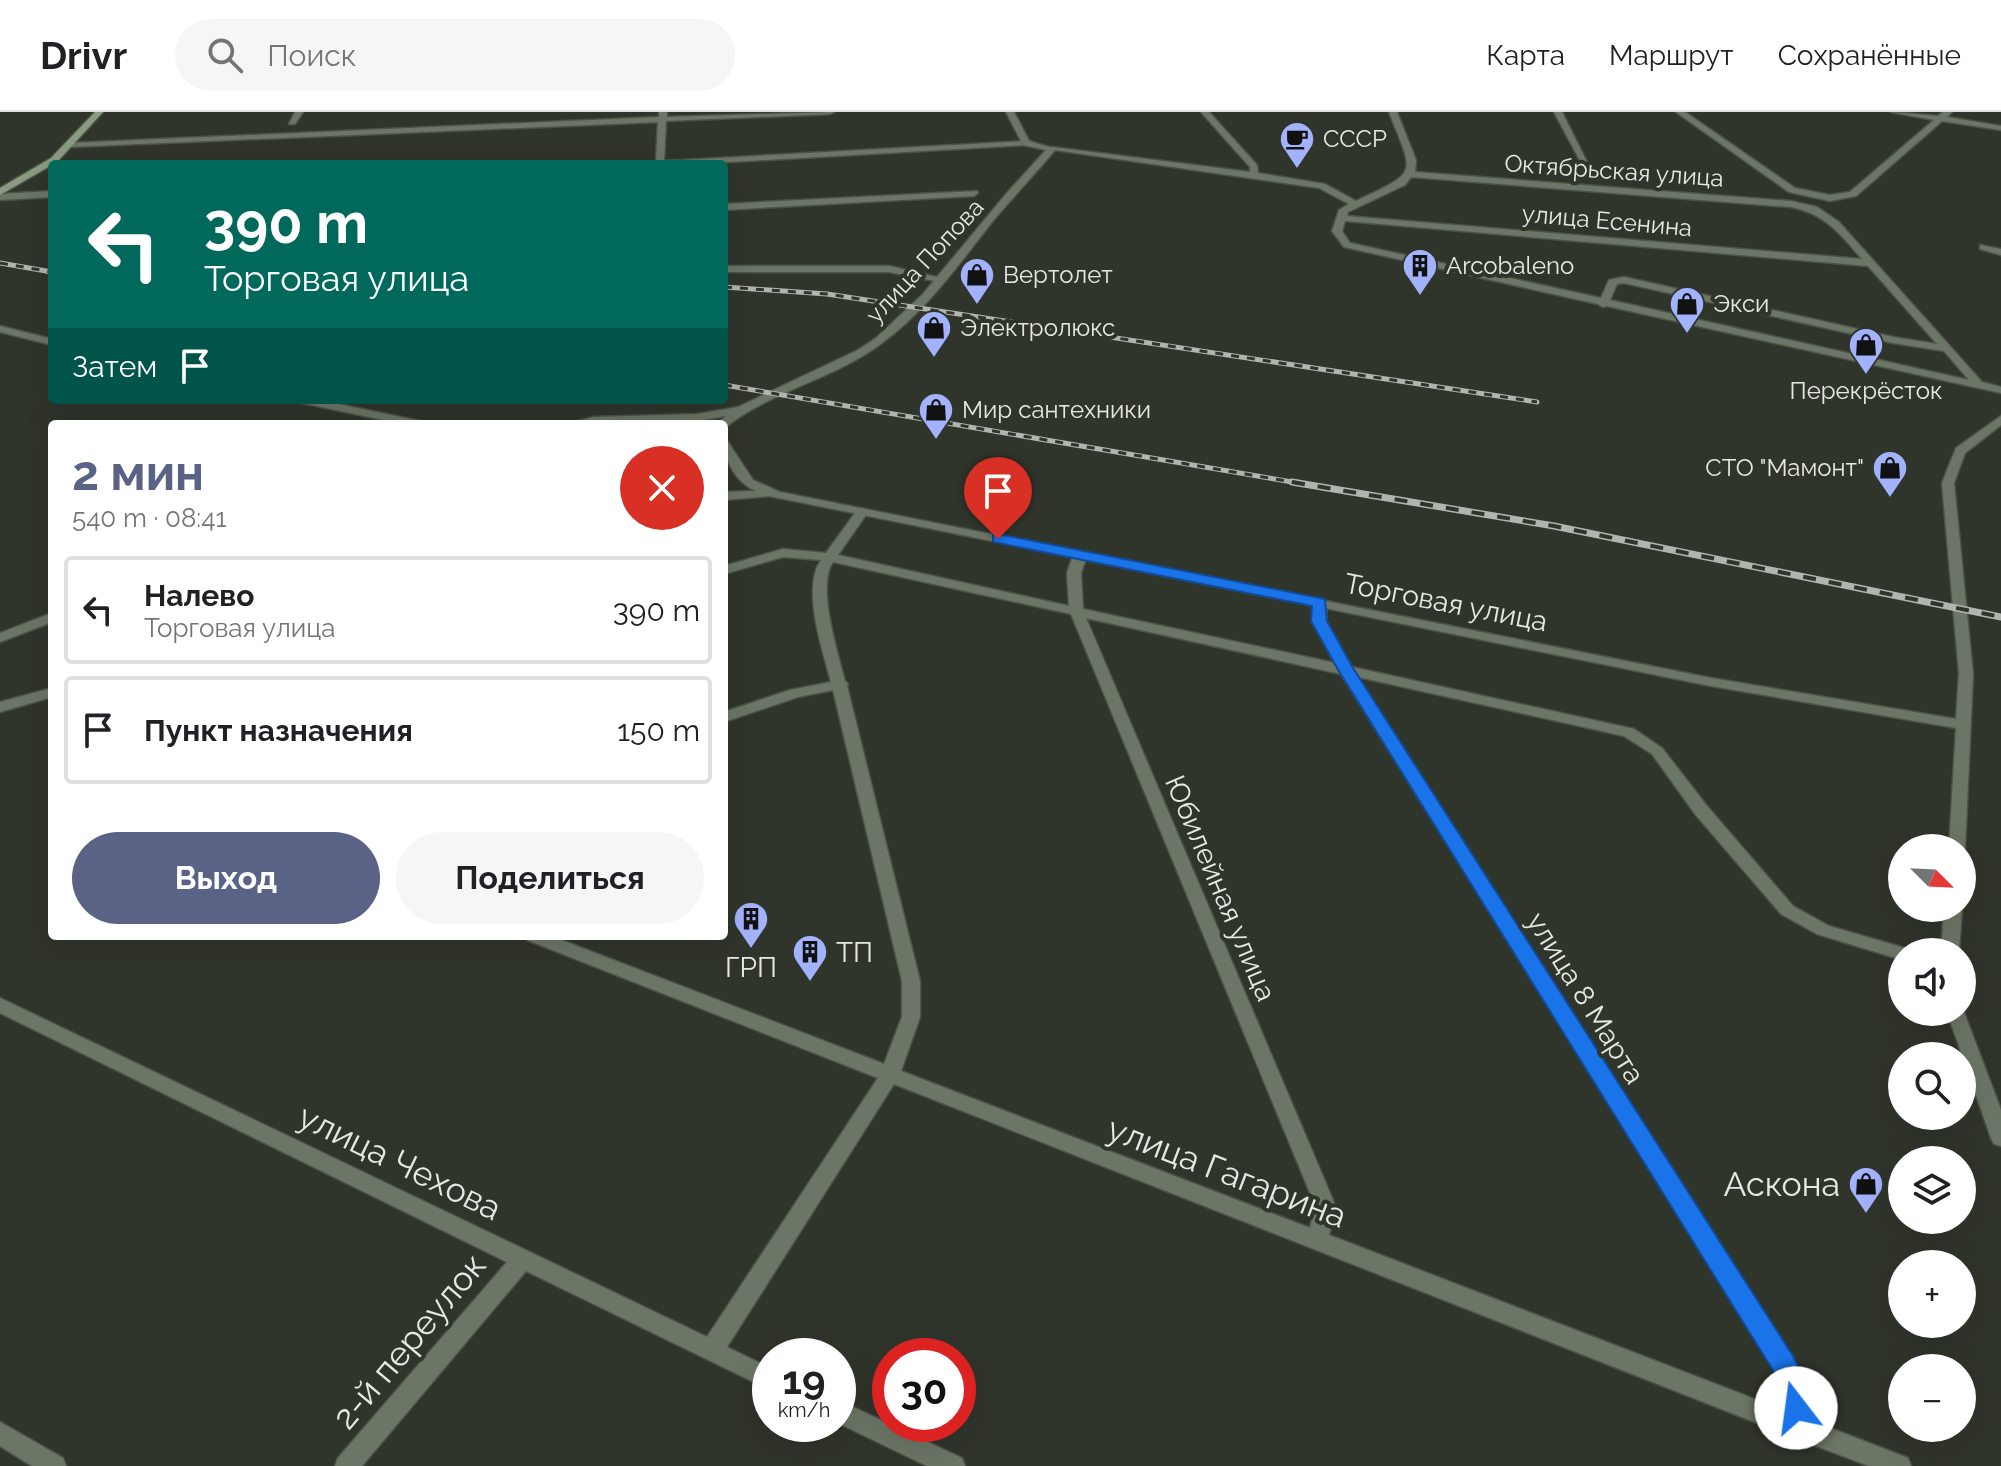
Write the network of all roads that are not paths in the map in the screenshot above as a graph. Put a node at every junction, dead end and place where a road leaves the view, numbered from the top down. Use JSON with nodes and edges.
{"nodes":[{"id":1,"x":99,"y":112,"type":"edge"},
{"id":2,"x":299,"y":112,"type":"edge"},
{"id":3,"x":830,"y":112,"type":"edge"},
{"id":4,"x":1010,"y":112,"type":"edge"},
{"id":5,"x":1205,"y":112,"type":"edge"},
{"id":6,"x":1393,"y":112,"type":"edge"},
{"id":7,"x":1558,"y":112,"type":"edge"},
{"id":8,"x":1680,"y":112,"type":"edge"},
{"id":9,"x":1895,"y":112,"type":"edge"},
{"id":10,"x":1943,"y":114,"type":"edge"},
{"id":11,"x":663,"y":116,"type":"edge"},
{"id":12,"x":292,"y":122,"type":"dead end"},
{"id":13,"x":2001,"y":128,"type":"edge"},
{"id":14,"x":1028,"y":144,"type":"junction"},
{"id":15,"x":70,"y":145,"type":"junction"},
{"id":16,"x":1052,"y":149,"type":"junction"},
{"id":17,"x":1044,"y":157,"type":"junction"},
{"id":18,"x":53,"y":160,"type":"edge"},
{"id":19,"x":657,"y":160,"type":"edge"},
{"id":20,"x":716,"y":160,"type":"edge"},
{"id":21,"x":48,"y":164,"type":"edge"},
{"id":22,"x":1590,"y":172,"type":"dead end"},
{"id":23,"x":1254,"y":174,"type":"junction"},
{"id":24,"x":1411,"y":174,"type":"junction"},
{"id":25,"x":974,"y":193,"type":"dead end"},
{"id":26,"x":0,"y":194,"type":"edge"},
{"id":27,"x":48,"y":194,"type":"edge"},
{"id":28,"x":1353,"y":203,"type":"junction"},
{"id":29,"x":728,"y":207,"type":"edge"},
{"id":30,"x":1340,"y":218,"type":"junction"},
{"id":31,"x":1983,"y":247,"type":"dead end"},
{"id":32,"x":2001,"y":252,"type":"edge"},
{"id":33,"x":1871,"y":263,"type":"junction"},
{"id":34,"x":728,"y":269,"type":"edge"},
{"id":35,"x":940,"y":279,"type":"junction"},
{"id":36,"x":1603,"y":304,"type":"junction"},
{"id":37,"x":0,"y":329,"type":"edge"},
{"id":38,"x":48,"y":341,"type":"edge"},
{"id":39,"x":1949,"y":349,"type":"junction"},
{"id":40,"x":1977,"y":382,"type":"junction"},
{"id":41,"x":2001,"y":390,"type":"edge"},
{"id":42,"x":322,"y":404,"type":"edge"},
{"id":43,"x":754,"y":404,"type":"junction"},
{"id":44,"x":661,"y":416,"type":"junction"},
{"id":45,"x":2001,"y":419,"type":"edge"},
{"id":46,"x":400,"y":420,"type":"edge"},
{"id":47,"x":595,"y":420,"type":"edge"},
{"id":48,"x":678,"y":420,"type":"edge"},
{"id":49,"x":728,"y":421,"type":"edge"},
{"id":50,"x":728,"y":452,"type":"edge"},
{"id":51,"x":777,"y":495,"type":"junction"},
{"id":52,"x":728,"y":496,"type":"edge"},
{"id":53,"x":862,"y":512,"type":"junction"},
{"id":54,"x":1080,"y":555,"type":"junction"},
{"id":55,"x":827,"y":557,"type":"junction"},
{"id":56,"x":728,"y":569,"type":"edge"},
{"id":57,"x":1320,"y":603,"type":"junction"},
{"id":58,"x":1076,"y":610,"type":"junction"},
{"id":59,"x":48,"y":619,"type":"edge"},
{"id":60,"x":0,"y":638,"type":"edge"},
{"id":61,"x":1345,"y":668,"type":"junction"},
{"id":62,"x":841,"y":684,"type":"junction"},
{"id":63,"x":48,"y":693,"type":"edge"},
{"id":64,"x":0,"y":705,"type":"edge"},
{"id":65,"x":728,"y":716,"type":"edge"},
{"id":66,"x":1964,"y":725,"type":"junction"},
{"id":67,"x":1958,"y":834,"type":"edge"},
{"id":68,"x":543,"y":940,"type":"edge"},
{"id":69,"x":1888,"y":950,"type":"edge"},
{"id":70,"x":0,"y":1005,"type":"edge"},
{"id":71,"x":1961,"y":1026,"type":"edge"},
{"id":72,"x":890,"y":1075,"type":"junction"},
{"id":73,"x":2001,"y":1138,"type":"edge"},
{"id":74,"x":1317,"y":1241,"type":"junction"},
{"id":75,"x":523,"y":1259,"type":"junction"},
{"id":76,"x":711,"y":1351,"type":"junction"},
{"id":77,"x":752,"y":1370,"type":"edge"},
{"id":78,"x":856,"y":1420,"type":"edge"},
{"id":79,"x":1795,"y":1427,"type":"junction"},
{"id":80,"x":0,"y":1433,"type":"edge"},
{"id":81,"x":54,"y":1466,"type":"edge"},
{"id":82,"x":347,"y":1466,"type":"edge"},
{"id":83,"x":953,"y":1466,"type":"edge"},
{"id":84,"x":1899,"y":1466,"type":"edge"}],
"edges":[{"from":1,"to":15,"type":"main road"},
{"from":2,"to":12,"type":"street"},
{"from":3,"to":11,"type":"street"},
{"from":4,"to":14,"type":"street"},
{"from":5,"to":23,"type":"street"},
{"from":6,"to":24,"type":"street"},
{"from":7,"to":22,"type":"street"},
{"from":8,"to":10,"type":"street"},
{"from":9,"to":10,"type":"street"},
{"from":10,"to":13,"type":"street"},
{"from":11,"to":15,"type":"street"},
{"from":11,"to":19,"type":"street"},
{"from":14,"to":16,"type":"street"},
{"from":14,"to":17,"type":"street"},
{"from":14,"to":20,"type":"street"},
{"from":15,"to":18,"type":"main road"},
{"from":16,"to":17,"type":"street","name":"улица Попова"},
{"from":16,"to":23,"type":"street"},
{"from":17,"to":35,"type":"street","name":"улица Попова"},
{"from":21,"to":26,"type":"main road"},
{"from":23,"to":28,"type":"street"},
{"from":24,"to":28,"type":"street"},
{"from":24,"to":33,"type":"street","name":"Октябрьская улица"},
{"from":25,"to":29,"type":"street"},
{"from":26,"to":27,"type":"street"},
{"from":28,"to":30,"type":"street"},
{"from":30,"to":33,"type":"street","name":"улица Есенина"},
{"from":30,"to":36,"type":"street"},
{"from":31,"to":32,"type":"street"},
{"from":33,"to":39,"type":"street"},
{"from":34,"to":35,"type":"street"},
{"from":35,"to":43,"type":"street","name":"улица Попова"},
{"from":36,"to":39,"type":"street"},
{"from":36,"to":40,"type":"street"},
{"from":37,"to":38,"type":"street"},
{"from":39,"to":40,"type":"street"},
{"from":40,"to":41,"type":"street"},
{"from":42,"to":46,"type":"street"},
{"from":43,"to":44,"type":"street"},
{"from":43,"to":49,"type":"street"},
{"from":44,"to":47,"type":"street"},
{"from":44,"to":48,"type":"street"},
{"from":45,"to":66,"type":"street"},
{"from":50,"to":51,"type":"street"},
{"from":51,"to":52,"type":"street"},
{"from":51,"to":53,"type":"street","name":"Торговая улица"},
{"from":53,"to":54,"type":"street","name":"Торговая улица"},
{"from":53,"to":55,"type":"street"},
{"from":54,"to":57,"type":"street","name":"Торговая улица"},
{"from":54,"to":58,"type":"street","name":"Юбилейная улица"},
{"from":55,"to":56,"type":"street"},
{"from":55,"to":58,"type":"street"},
{"from":55,"to":62,"type":"street"},
{"from":57,"to":61,"type":"street","name":"улица 8 Марта"},
{"from":57,"to":66,"type":"street","name":"Торговая улица"},
{"from":58,"to":61,"type":"street"},
{"from":58,"to":74,"type":"street","name":"Юбилейная улица"},
{"from":59,"to":60,"type":"street"},
{"from":61,"to":69,"type":"street"},
{"from":61,"to":79,"type":"street","name":"улица 8 Марта"},
{"from":62,"to":65,"type":"street"},
{"from":62,"to":72,"type":"street"},
{"from":63,"to":64,"type":"street"},
{"from":66,"to":67,"type":"street"},
{"from":68,"to":72,"type":"street","name":"улица Гагарина"},
{"from":70,"to":75,"type":"street","name":"улица Чехова"},
{"from":71,"to":73,"type":"street"},
{"from":72,"to":74,"type":"street","name":"улица Гагарина"},
{"from":72,"to":76,"type":"street"},
{"from":74,"to":79,"type":"street","name":"улица Гагарина"},
{"from":75,"to":76,"type":"street","name":"улица Чехова"},
{"from":75,"to":82,"type":"street","name":"2-й переулок"},
{"from":76,"to":77,"type":"street","name":"улица Чехова"},
{"from":78,"to":83,"type":"street"},
{"from":79,"to":84,"type":"street","name":"улица Гагарина"},
{"from":80,"to":81,"type":"street"}]}
